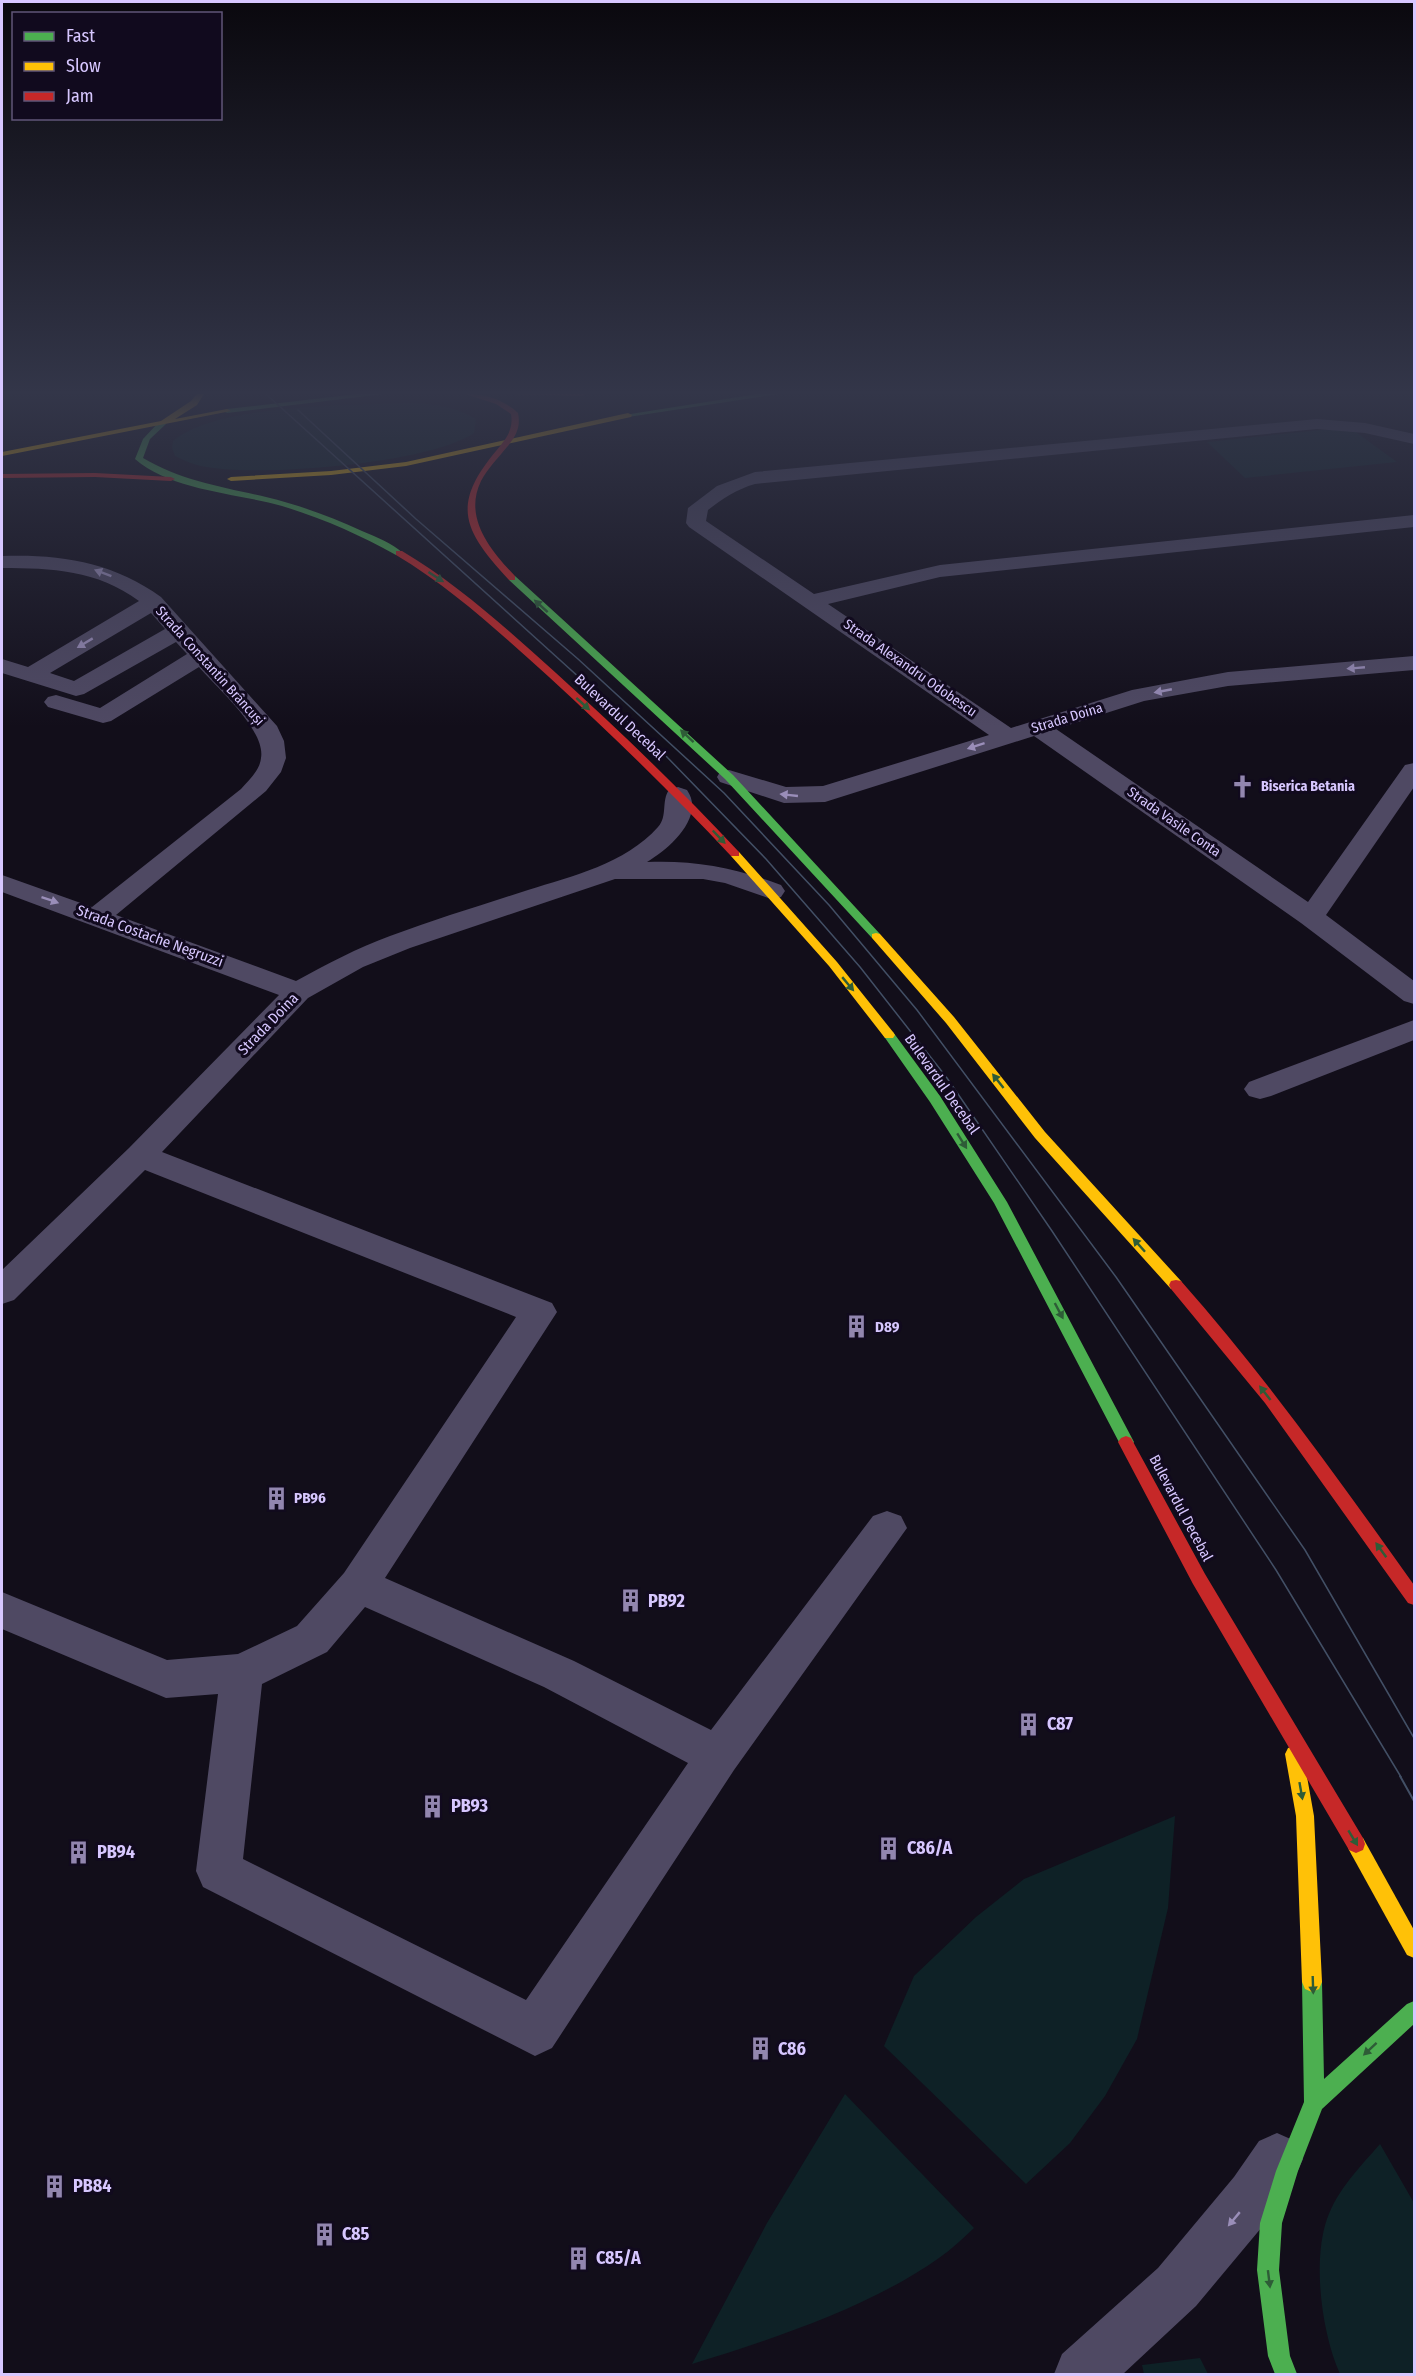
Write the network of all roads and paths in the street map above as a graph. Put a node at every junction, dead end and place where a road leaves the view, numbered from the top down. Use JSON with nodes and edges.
{"nodes":[{"id":1,"x":281,"y":505,"type":"edge"},
{"id":2,"x":471,"y":505,"type":"edge"},
{"id":3,"x":702,"y":505,"type":"edge"},
{"id":4,"x":1414,"y":521,"type":"edge"},
{"id":5,"x":2,"y":562,"type":"edge"},
{"id":6,"x":813,"y":601,"type":"junction"},
{"id":7,"x":153,"y":602,"type":"junction"},
{"id":8,"x":177,"y":632,"type":"junction"},
{"id":9,"x":200,"y":657,"type":"junction"},
{"id":10,"x":1414,"y":663,"type":"edge"},
{"id":11,"x":2,"y":666,"type":"edge"},
{"id":12,"x":31,"y":675,"type":"junction"},
{"id":13,"x":76,"y":689,"type":"junction"},
{"id":14,"x":1037,"y":727,"type":"junction"},
{"id":15,"x":1007,"y":736,"type":"junction"},
{"id":16,"x":1414,"y":770,"type":"edge"},
{"id":17,"x":729,"y":777,"type":"junction"},
{"id":18,"x":678,"y":795,"type":"junction"},
{"id":19,"x":607,"y":873,"type":"junction"},
{"id":20,"x":2,"y":883,"type":"edge"},
{"id":21,"x":771,"y":891,"type":"junction"},
{"id":22,"x":98,"y":916,"type":"junction"},
{"id":23,"x":1311,"y":917,"type":"junction"},
{"id":24,"x":298,"y":992,"type":"junction"},
{"id":25,"x":1414,"y":995,"type":"edge"},
{"id":26,"x":1414,"y":1029,"type":"edge"},
{"id":27,"x":1260,"y":1089,"type":"dead end"},
{"id":28,"x":140,"y":1156,"type":"junction"},
{"id":29,"x":2,"y":1291,"type":"edge"},
{"id":30,"x":887,"y":1528,"type":"dead end"},
{"id":31,"x":358,"y":1585,"type":"junction"},
{"id":32,"x":1414,"y":1598,"type":"edge"},
{"id":33,"x":2,"y":1610,"type":"edge"},
{"id":34,"x":242,"y":1673,"type":"junction"},
{"id":35,"x":1290,"y":1733,"type":"junction"},
{"id":36,"x":718,"y":1756,"type":"junction"},
{"id":37,"x":1414,"y":1948,"type":"edge"},
{"id":38,"x":1414,"y":2011,"type":"edge"},
{"id":39,"x":1314,"y":2102,"type":"junction"},
{"id":40,"x":1082,"y":2374,"type":"edge"},
{"id":41,"x":1286,"y":2374,"type":"edge"}],
"edges":[{"from":1,"to":18,"type":"main road","name":"Bulevardul Decebal","one_way":true},
{"from":17,"to":2,"type":"main road","name":"Bulevardul Decebal","one_way":true},
{"from":3,"to":6,"type":"street","name":"Strada Alexandru Odobescu"},
{"from":4,"to":6,"type":"street"},
{"from":7,"to":5,"type":"street","name":"Strada Constantin Brâncuși","one_way":true},
{"from":6,"to":15,"type":"street","name":"Strada Alexandru Odobescu"},
{"from":7,"to":8,"type":"street","name":"Strada Constantin Brâncuși"},
{"from":7,"to":12,"type":"street","one_way":true},
{"from":8,"to":9,"type":"street","name":"Strada Constantin Brâncuși"},
{"from":8,"to":13,"type":"street"},
{"from":9,"to":13,"type":"street"},
{"from":9,"to":22,"type":"street","name":"Strada Constantin Brâncuși"},
{"from":10,"to":14,"type":"street","name":"Strada Doina","one_way":true},
{"from":11,"to":12,"type":"street"},
{"from":12,"to":13,"type":"street"},
{"from":14,"to":15,"type":"street","name":"Strada Doina"},
{"from":14,"to":23,"type":"street","name":"Strada Vasile Conta"},
{"from":15,"to":17,"type":"street","name":"Strada Doina","one_way":true},
{"from":16,"to":23,"type":"street"},
{"from":32,"to":17,"type":"main road","name":"Bulevardul Decebal","one_way":true},
{"from":18,"to":19,"type":"street"},
{"from":18,"to":21,"type":"main road","name":"Bulevardul Decebal","one_way":true},
{"from":19,"to":21,"type":"street"},
{"from":19,"to":24,"type":"street","name":"Strada Doina"},
{"from":20,"to":22,"type":"street","name":"Strada Costache Negruzzi","one_way":true},
{"from":21,"to":35,"type":"main road","name":"Bulevardul Decebal","one_way":true},
{"from":22,"to":24,"type":"street","name":"Strada Costache Negruzzi"},
{"from":23,"to":25,"type":"street","name":"Strada Vasile Conta"},
{"from":24,"to":28,"type":"street","name":"Strada Doina"},
{"from":26,"to":27,"type":"street"},
{"from":28,"to":29,"type":"street","name":"Strada Doina"},
{"from":28,"to":31,"type":"street"},
{"from":30,"to":36,"type":"street"},
{"from":31,"to":34,"type":"street"},
{"from":31,"to":36,"type":"street"},
{"from":33,"to":34,"type":"street"},
{"from":34,"to":36,"type":"street"},
{"from":35,"to":37,"type":"main road","name":"Bulevardul Decebal","one_way":true},
{"from":35,"to":39,"type":"main road","one_way":true},
{"from":38,"to":39,"type":"main road","one_way":true},
{"from":39,"to":40,"type":"street","one_way":true},
{"from":39,"to":41,"type":"main road","one_way":true}]}
